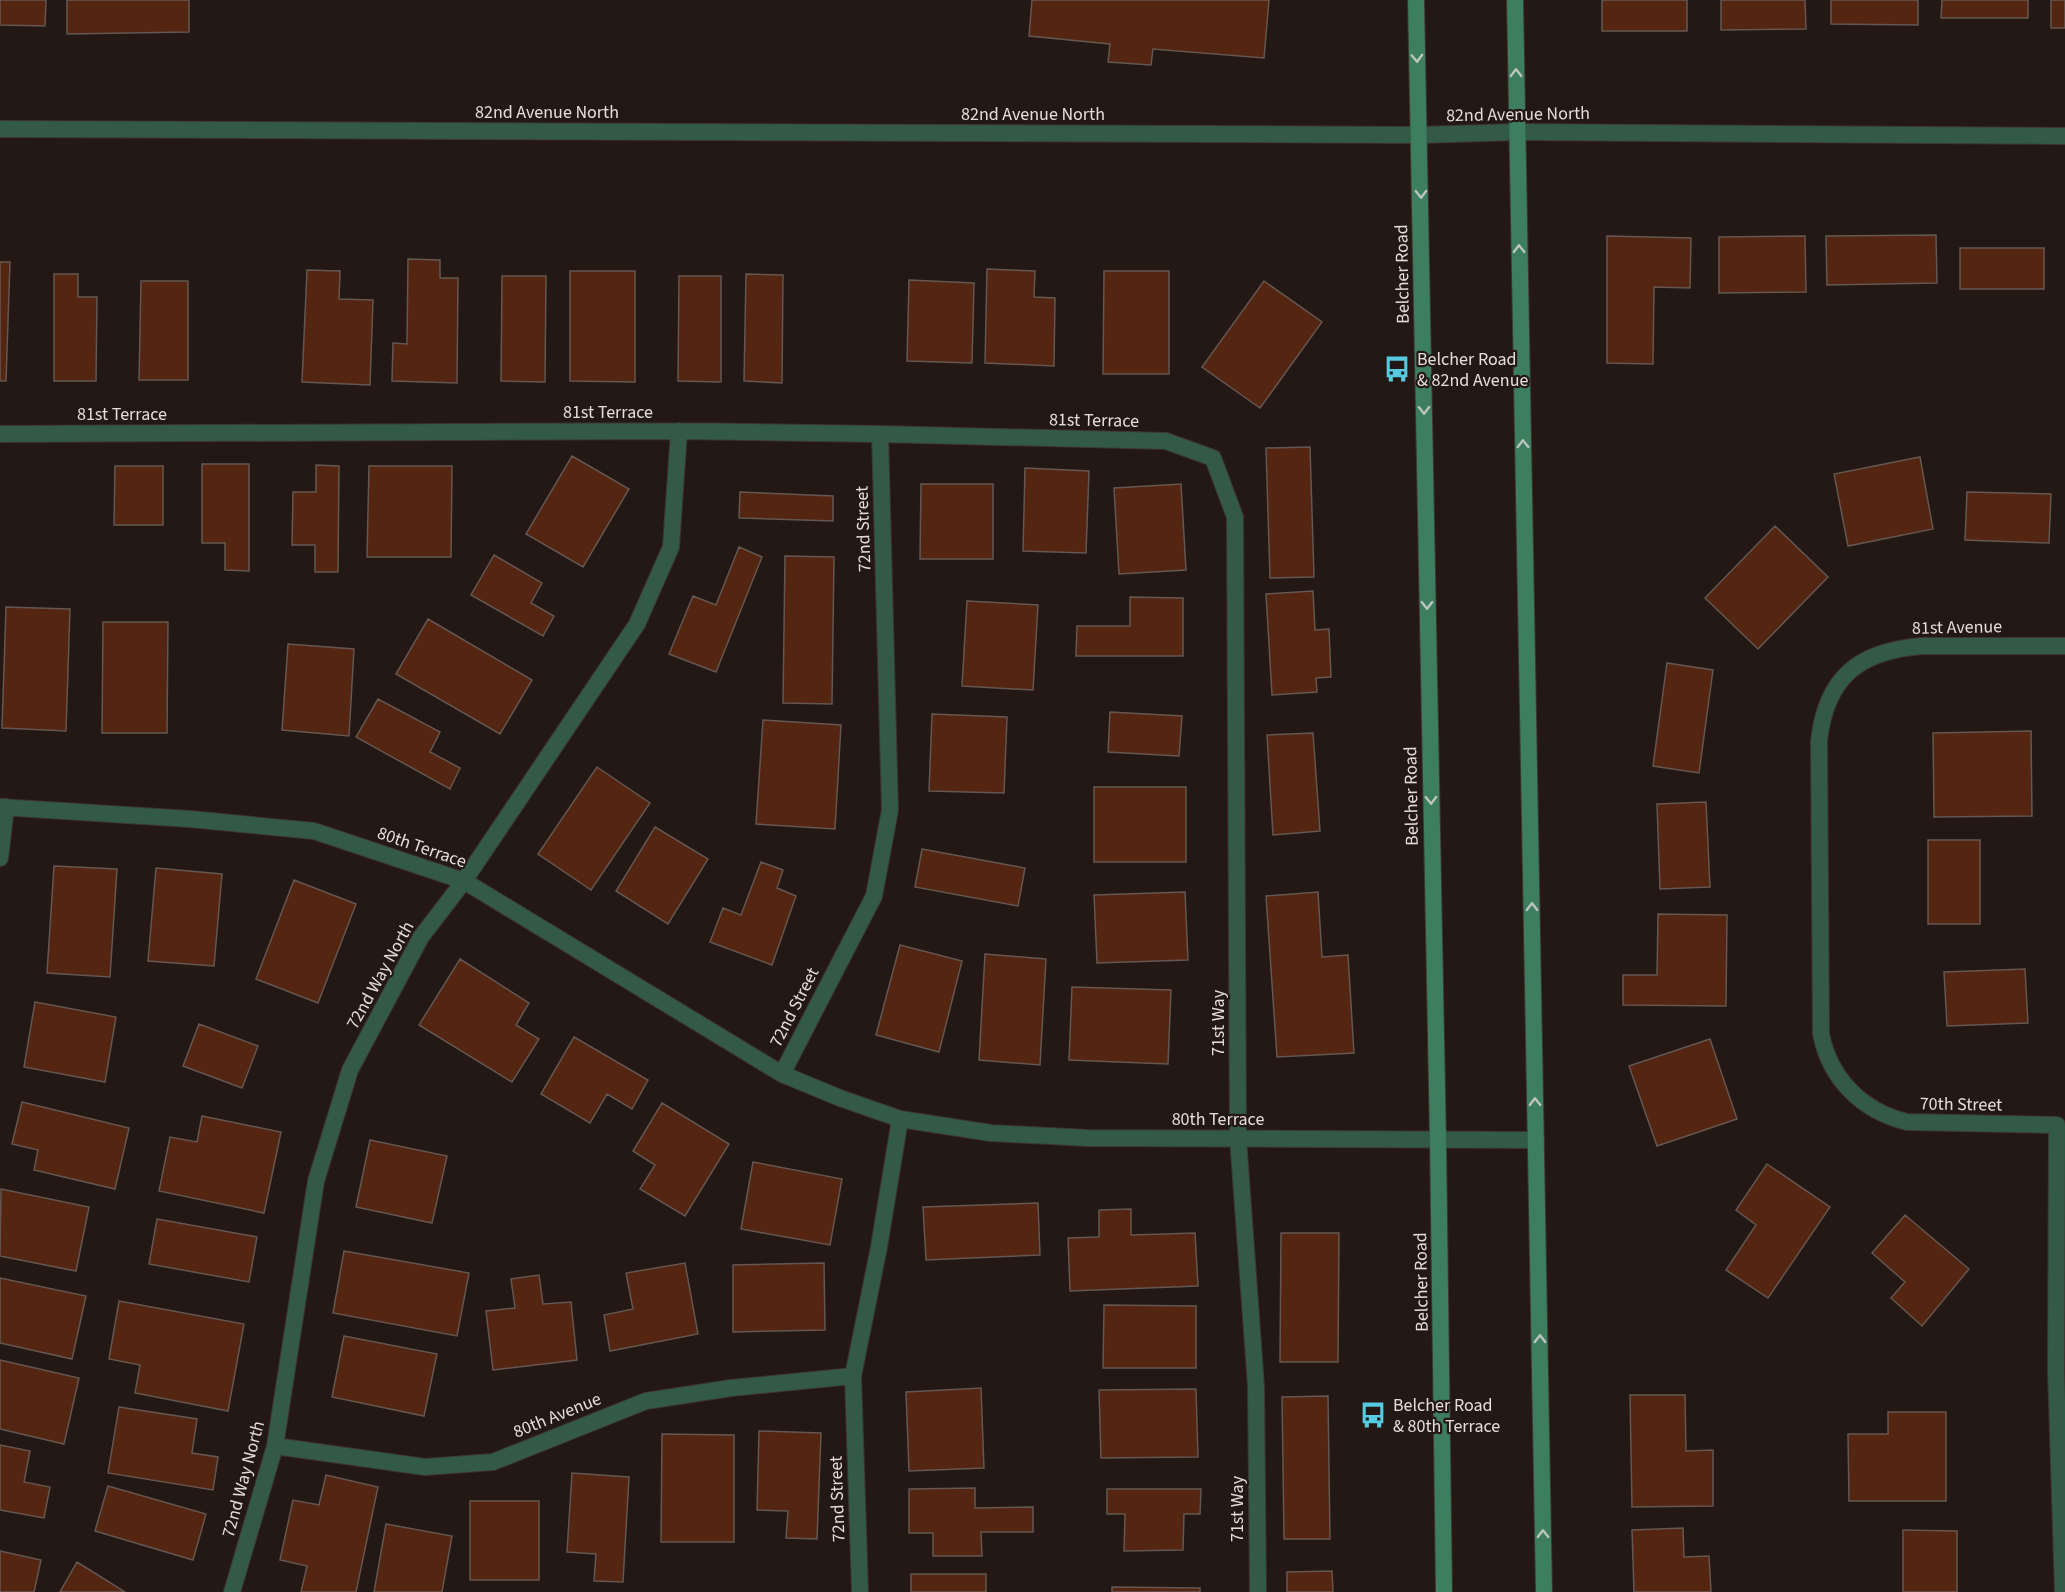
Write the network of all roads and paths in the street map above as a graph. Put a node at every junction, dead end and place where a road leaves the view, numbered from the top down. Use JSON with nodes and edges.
{"nodes":[{"id":1,"x":1416,"y":0,"type":"edge"},
{"id":2,"x":1515,"y":0,"type":"edge"},
{"id":3,"x":0,"y":129,"type":"edge"},
{"id":4,"x":1517,"y":132,"type":"junction"},
{"id":5,"x":1420,"y":135,"type":"junction"},
{"id":6,"x":2065,"y":136,"type":"edge"},
{"id":7,"x":679,"y":431,"type":"junction"},
{"id":8,"x":0,"y":434,"type":"edge"},
{"id":9,"x":880,"y":434,"type":"junction"},
{"id":10,"x":1213,"y":458,"type":"joint"},
{"id":11,"x":2065,"y":646,"type":"edge"},
{"id":12,"x":1855,"y":667,"type":"joint"},
{"id":13,"x":3,"y":807,"type":"edge"},
{"id":14,"x":0,"y":858,"type":"edge"},
{"id":15,"x":464,"y":881,"type":"junction"},
{"id":16,"x":782,"y":1074,"type":"junction"},
{"id":17,"x":900,"y":1119,"type":"junction"},
{"id":18,"x":2061,"y":1125,"type":"edge"},
{"id":19,"x":1238,"y":1138,"type":"junction"},
{"id":20,"x":1438,"y":1140,"type":"junction"},
{"id":21,"x":1536,"y":1140,"type":"junction"},
{"id":22,"x":853,"y":1376,"type":"junction"},
{"id":23,"x":275,"y":1446,"type":"junction"},
{"id":24,"x":232,"y":1592,"type":"edge"},
{"id":25,"x":860,"y":1592,"type":"edge"},
{"id":26,"x":1257,"y":1592,"type":"edge"},
{"id":27,"x":1444,"y":1592,"type":"edge"},
{"id":28,"x":1544,"y":1592,"type":"edge"},
{"id":29,"x":2063,"y":1592,"type":"edge"}],
"edges":[{"from":1,"to":5,"type":"main road","name":"Belcher Road","one_way":true},
{"from":4,"to":2,"type":"main road","one_way":true},
{"from":3,"to":5,"type":"street","name":"82nd Avenue North"},
{"from":4,"to":5,"type":"street","name":"82nd Avenue North"},
{"from":4,"to":6,"type":"street","name":"82nd Avenue North"},
{"from":21,"to":4,"type":"main road","one_way":true},
{"from":5,"to":20,"type":"main road","name":"Belcher Road","one_way":true},
{"from":7,"to":8,"type":"street","name":"81st Terrace"},
{"from":7,"to":9,"type":"street","name":"81st Terrace"},
{"from":7,"to":15,"type":"street","name":"72nd Way North"},
{"from":9,"to":10,"type":"street","name":"81st Terrace"},
{"from":9,"to":16,"type":"street","name":"72nd Street"},
{"from":10,"to":19,"type":"street","name":"71st Way"},
{"from":11,"to":12,"type":"street","name":"81st Avenue"},
{"from":12,"to":18,"type":"street","name":"70th Street"},
{"from":13,"to":14,"type":"street"},
{"from":13,"to":15,"type":"street","name":"80th Terrace"},
{"from":15,"to":16,"type":"street","name":"80th Terrace"},
{"from":15,"to":23,"type":"street","name":"72nd Way North"},
{"from":16,"to":17,"type":"street","name":"72nd Street"},
{"from":17,"to":19,"type":"street","name":"80th Terrace"},
{"from":17,"to":22,"type":"street","name":"72nd Street"},
{"from":18,"to":29,"type":"street","name":"70th Street"},
{"from":19,"to":20,"type":"street","name":"80th Terrace"},
{"from":19,"to":26,"type":"street","name":"71st Way"},
{"from":20,"to":21,"type":"street","name":"80th Terrace"},
{"from":20,"to":27,"type":"main road","name":"Belcher Road"},
{"from":28,"to":21,"type":"main road","one_way":true},
{"from":22,"to":23,"type":"street","name":"80th Avenue"},
{"from":22,"to":25,"type":"street","name":"72nd Street"},
{"from":23,"to":24,"type":"street","name":"72nd Way North"}]}
